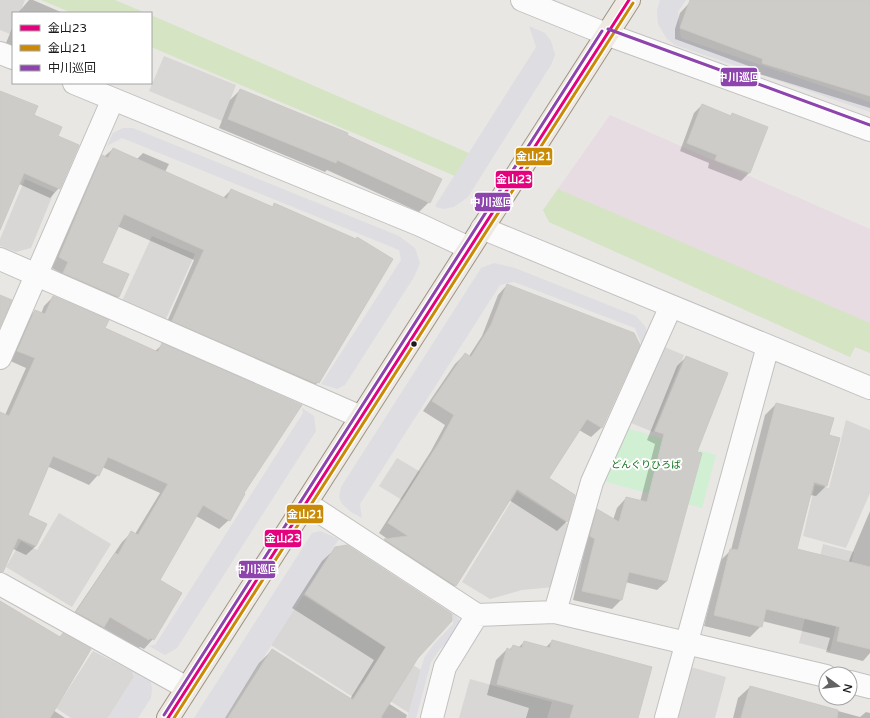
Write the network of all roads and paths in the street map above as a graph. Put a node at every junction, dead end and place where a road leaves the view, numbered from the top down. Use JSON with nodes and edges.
{"nodes":[{"id":1,"x":522,"y":0,"type":"edge"},
{"id":2,"x":629,"y":0,"type":"edge"},
{"id":3,"x":606,"y":34,"type":"junction"},
{"id":4,"x":0,"y":52,"type":"edge"},
{"id":5,"x":12,"y":58,"type":"edge"},
{"id":6,"x":76,"y":84,"type":"edge"},
{"id":7,"x":113,"y":99,"type":"junction"},
{"id":8,"x":870,"y":130,"type":"edge"},
{"id":9,"x":482,"y":228,"type":"junction"},
{"id":10,"x":469,"y":248,"type":"junction"},
{"id":11,"x":0,"y":260,"type":"edge"},
{"id":12,"x":37,"y":276,"type":"junction"},
{"id":13,"x":671,"y":306,"type":"junction"},
{"id":14,"x":768,"y":346,"type":"junction"},
{"id":15,"x":0,"y":358,"type":"edge"},
{"id":16,"x":870,"y":388,"type":"edge"},
{"id":17,"x":361,"y":417,"type":"junction"},
{"id":18,"x":306,"y":503,"type":"junction"},
{"id":19,"x":0,"y":584,"type":"edge"},
{"id":20,"x":555,"y":612,"type":"junction"},
{"id":21,"x":477,"y":615,"type":"junction"},
{"id":22,"x":687,"y":643,"type":"junction"},
{"id":23,"x":818,"y":674,"type":"edge"},
{"id":24,"x":858,"y":684,"type":"edge"},
{"id":25,"x":870,"y":687,"type":"edge"},
{"id":26,"x":187,"y":688,"type":"junction"},
{"id":27,"x":168,"y":718,"type":"edge"},
{"id":28,"x":432,"y":718,"type":"edge"},
{"id":29,"x":666,"y":718,"type":"edge"}],
"edges":[{"from":1,"to":3,"type":"street"},
{"from":2,"to":3,"type":"main road"},
{"from":3,"to":8,"type":"street"},
{"from":3,"to":9,"type":"main road"},
{"from":4,"to":5,"type":"street"},
{"from":6,"to":7,"type":"street"},
{"from":7,"to":10,"type":"street"},
{"from":7,"to":12,"type":"street"},
{"from":9,"to":10,"type":"main road"},
{"from":9,"to":13,"type":"street"},
{"from":10,"to":17,"type":"main road"},
{"from":11,"to":12,"type":"street"},
{"from":12,"to":15,"type":"street"},
{"from":12,"to":17,"type":"street"},
{"from":13,"to":14,"type":"street"},
{"from":13,"to":20,"type":"street"},
{"from":14,"to":16,"type":"street"},
{"from":14,"to":22,"type":"street"},
{"from":17,"to":18,"type":"main road"},
{"from":18,"to":21,"type":"street"},
{"from":18,"to":26,"type":"main road"},
{"from":19,"to":26,"type":"street"},
{"from":20,"to":21,"type":"street"},
{"from":20,"to":22,"type":"street"},
{"from":21,"to":28,"type":"street"},
{"from":22,"to":23,"type":"street"},
{"from":22,"to":29,"type":"street"},
{"from":24,"to":25,"type":"street"},
{"from":26,"to":27,"type":"main road"}]}
